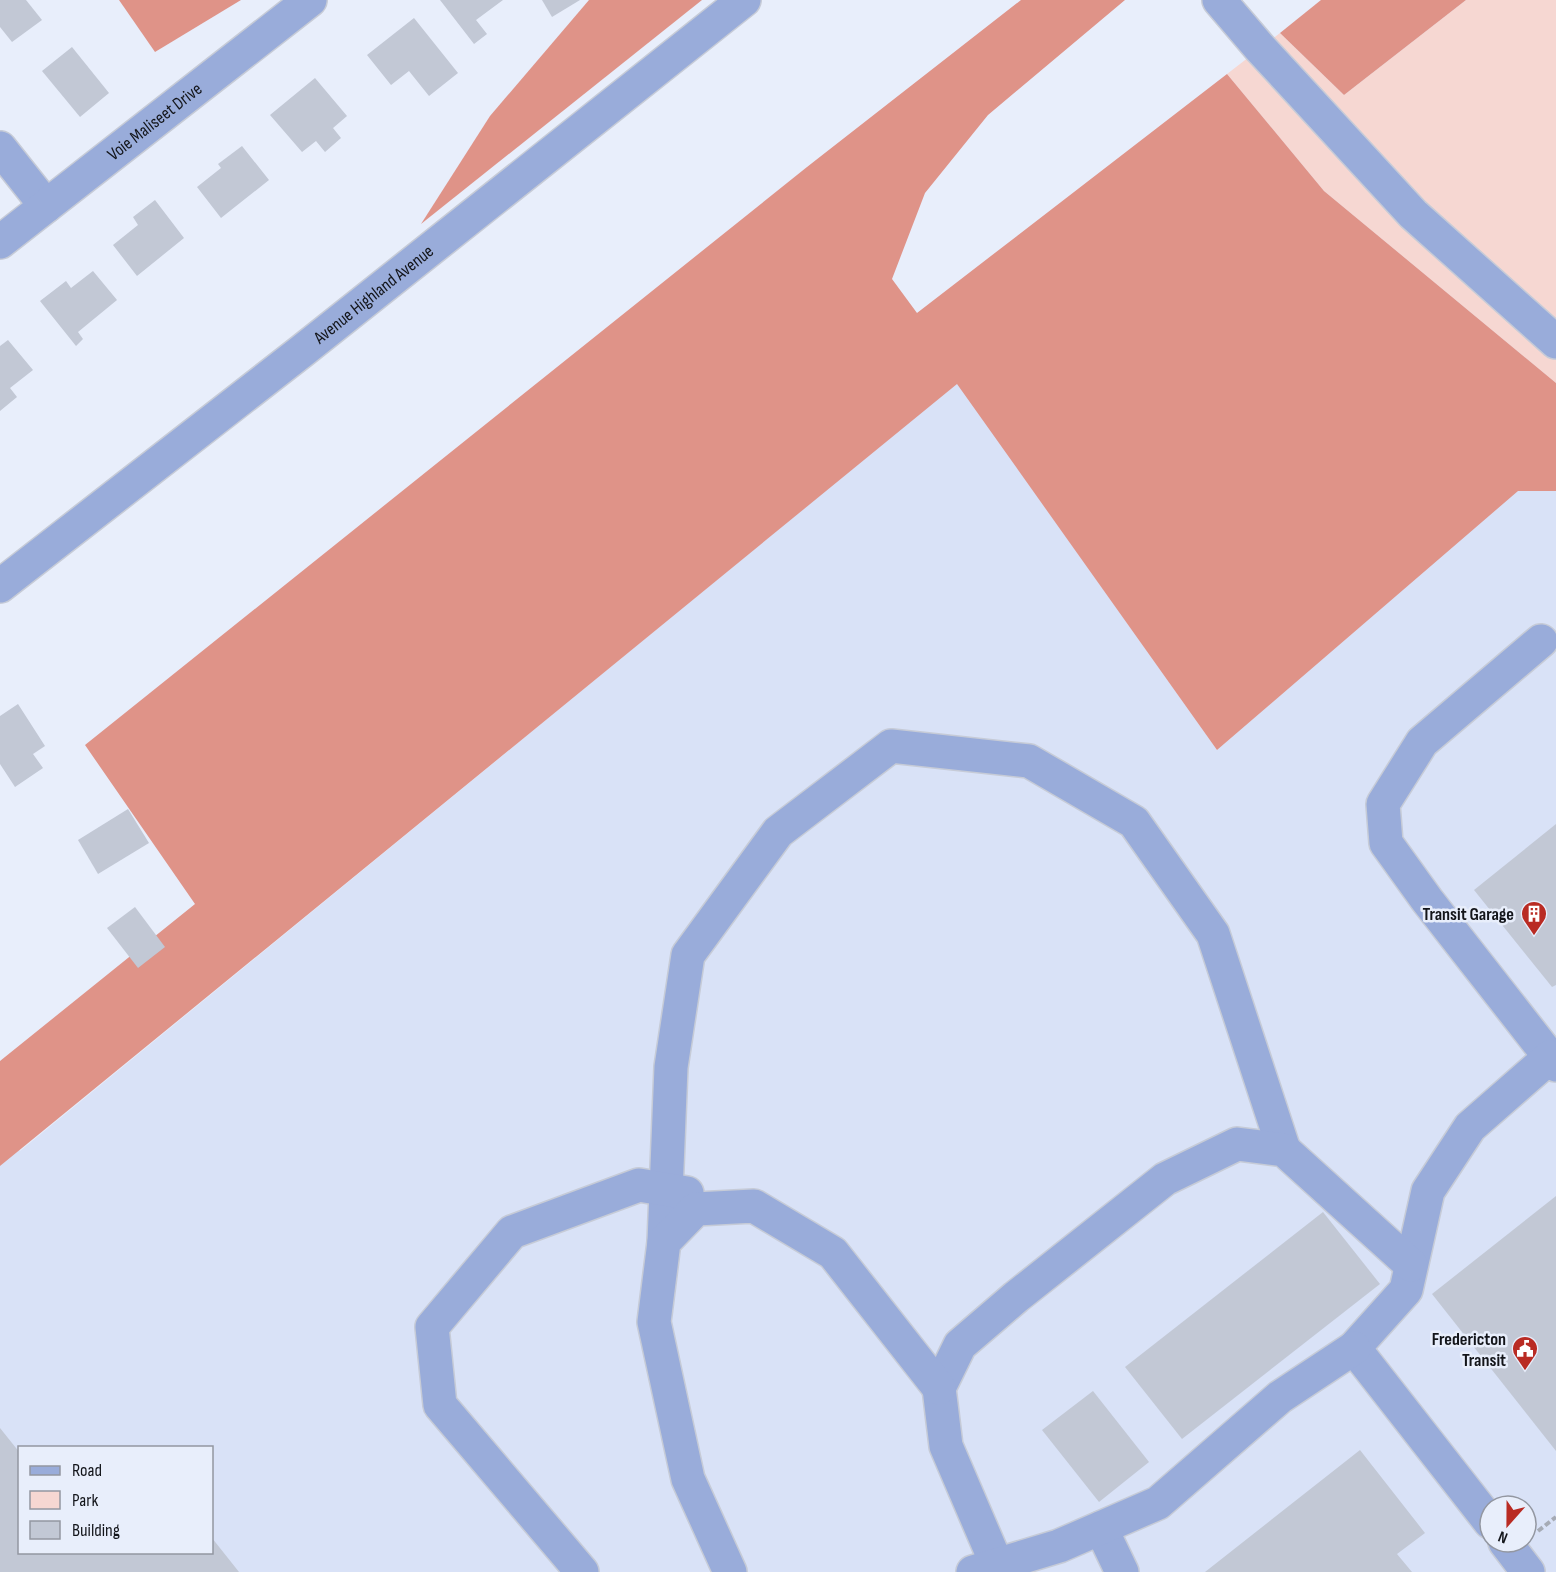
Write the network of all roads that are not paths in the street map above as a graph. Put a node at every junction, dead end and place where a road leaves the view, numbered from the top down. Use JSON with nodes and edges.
{"nodes":[{"id":1,"x":310,"y":0,"type":"edge"},
{"id":2,"x":744,"y":0,"type":"edge"},
{"id":3,"x":1219,"y":0,"type":"edge"},
{"id":4,"x":0,"y":148,"type":"edge"},
{"id":5,"x":46,"y":206,"type":"junction"},
{"id":6,"x":0,"y":242,"type":"edge"},
{"id":7,"x":1556,"y":342,"type":"edge"},
{"id":8,"x":0,"y":586,"type":"edge"},
{"id":9,"x":1541,"y":641,"type":"dead end"},
{"id":10,"x":1553,"y":1061,"type":"edge"},
{"id":11,"x":1284,"y":1150,"type":"junction"},
{"id":12,"x":666,"y":1189,"type":"junction"},
{"id":13,"x":754,"y":1206,"type":"junction"},
{"id":14,"x":664,"y":1242,"type":"junction"},
{"id":15,"x":1412,"y":1265,"type":"junction"},
{"id":16,"x":1354,"y":1348,"type":"junction"},
{"id":17,"x":939,"y":1388,"type":"junction"},
{"id":18,"x":1478,"y":1507,"type":"edge"},
{"id":19,"x":1101,"y":1528,"type":"junction"},
{"id":20,"x":1524,"y":1554,"type":"edge"},
{"id":21,"x":985,"y":1568,"type":"edge"},
{"id":22,"x":582,"y":1572,"type":"edge"},
{"id":23,"x":730,"y":1572,"type":"edge"},
{"id":24,"x":1122,"y":1572,"type":"edge"},
{"id":25,"x":1528,"y":1572,"type":"edge"}],
"edges":[{"from":1,"to":5,"type":"street","name":"Voie Maliseet Drive"},
{"from":2,"to":8,"type":"street","name":"Avenue Highland Avenue"},
{"from":3,"to":7,"type":"street"},
{"from":4,"to":5,"type":"street"},
{"from":5,"to":6,"type":"street","name":"Voie Maliseet Drive"},
{"from":9,"to":10,"type":"street"},
{"from":10,"to":15,"type":"street"},
{"from":11,"to":12,"type":"street"},
{"from":11,"to":15,"type":"street"},
{"from":11,"to":17,"type":"street"},
{"from":12,"to":13,"type":"street"},
{"from":12,"to":14,"type":"street"},
{"from":12,"to":22,"type":"street"},
{"from":13,"to":14,"type":"street"},
{"from":13,"to":17,"type":"street"},
{"from":14,"to":23,"type":"street"},
{"from":15,"to":16,"type":"street"},
{"from":16,"to":18,"type":"street"},
{"from":16,"to":19,"type":"street"},
{"from":17,"to":21,"type":"street"},
{"from":19,"to":21,"type":"street"},
{"from":19,"to":24,"type":"street"},
{"from":20,"to":25,"type":"street"}]}
